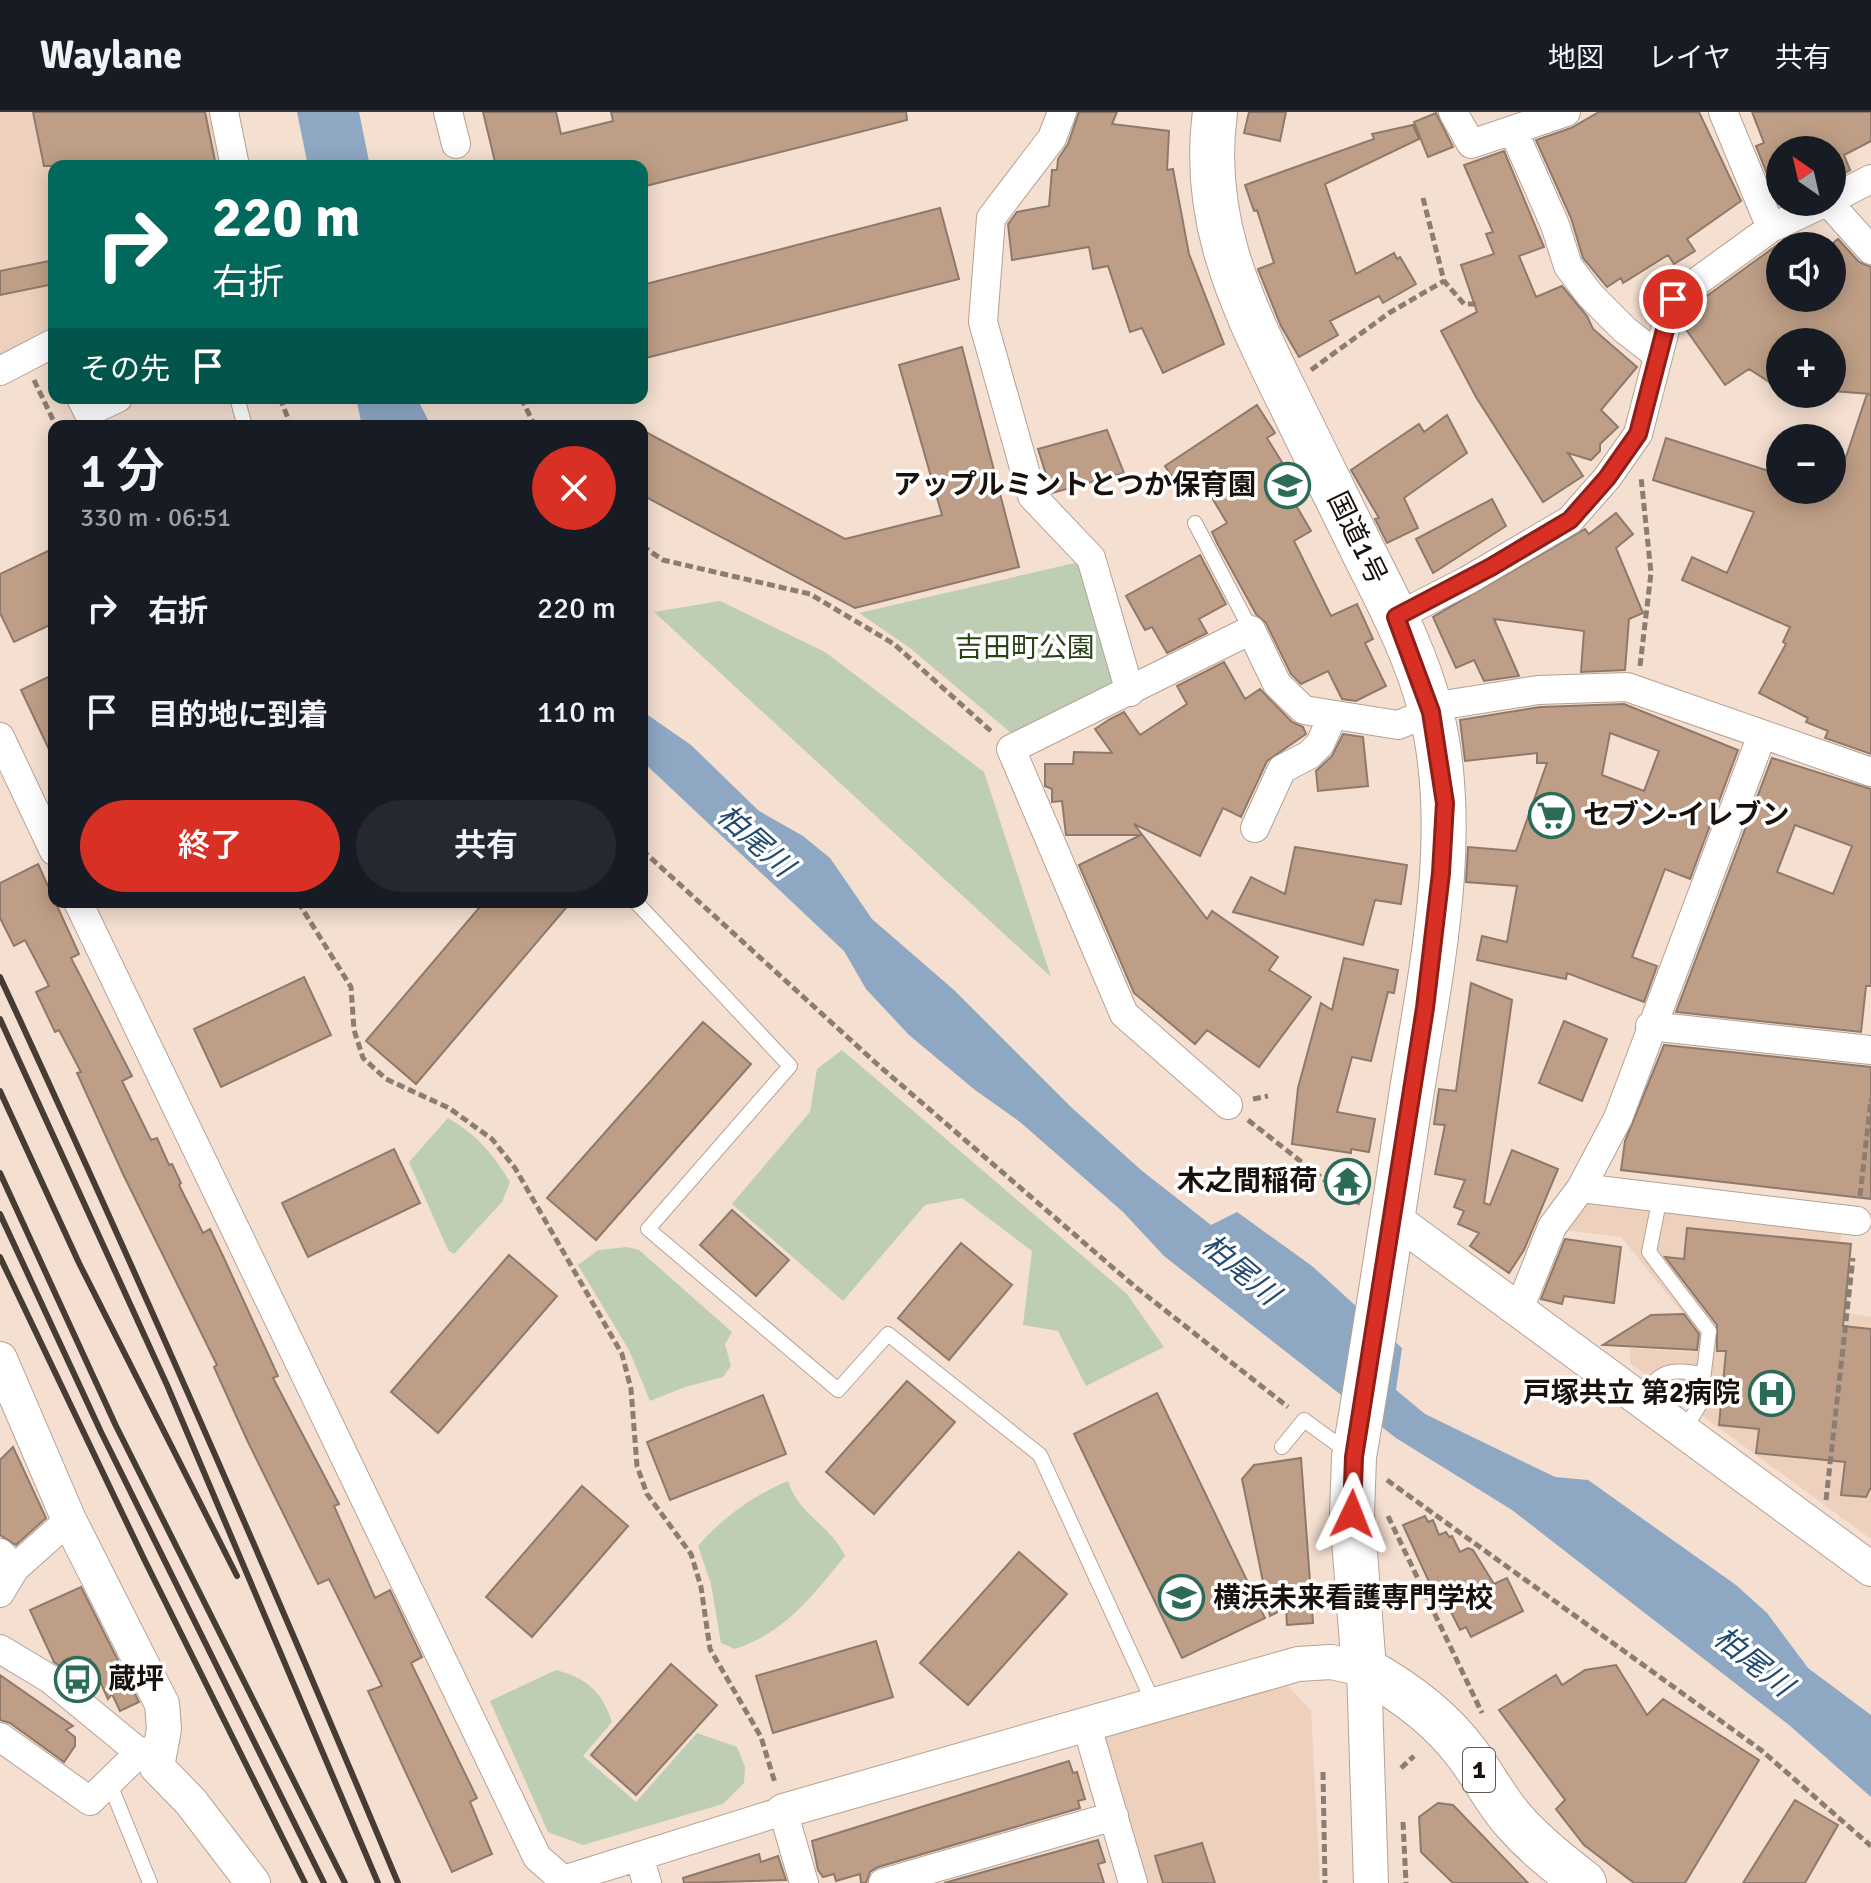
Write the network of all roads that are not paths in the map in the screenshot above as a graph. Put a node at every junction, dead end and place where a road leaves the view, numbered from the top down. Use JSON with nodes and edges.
{"nodes":[{"id":1,"x":224,"y":112,"type":"edge"},
{"id":2,"x":448,"y":112,"type":"edge"},
{"id":3,"x":1062,"y":112,"type":"edge"},
{"id":4,"x":1215,"y":112,"type":"edge"},
{"id":5,"x":1453,"y":112,"type":"edge"},
{"id":6,"x":1566,"y":112,"type":"edge"},
{"id":7,"x":1723,"y":112,"type":"edge"},
{"id":8,"x":1513,"y":130,"type":"junction"},
{"id":9,"x":456,"y":144,"type":"dead end"},
{"id":10,"x":234,"y":160,"type":"edge"},
{"id":11,"x":1871,"y":179,"type":"edge"},
{"id":12,"x":1846,"y":192,"type":"edge"},
{"id":13,"x":1797,"y":216,"type":"edge"},
{"id":14,"x":1842,"y":216,"type":"edge"},
{"id":15,"x":1771,"y":228,"type":"junction"},
{"id":16,"x":1871,"y":250,"type":"edge"},
{"id":17,"x":48,"y":346,"type":"edge"},
{"id":18,"x":1656,"y":354,"type":"junction"},
{"id":19,"x":12,"y":365,"type":"edge"},
{"id":20,"x":84,"y":404,"type":"edge"},
{"id":21,"x":105,"y":404,"type":"edge"},
{"id":22,"x":1195,"y":523,"type":"dead end"},
{"id":23,"x":1396,"y":617,"type":"junction"},
{"id":24,"x":1251,"y":630,"type":"junction"},
{"id":25,"x":1130,"y":692,"type":"junction"},
{"id":26,"x":1431,"y":712,"type":"junction"},
{"id":27,"x":1333,"y":715,"type":"junction"},
{"id":28,"x":1762,"y":735,"type":"junction"},
{"id":29,"x":0,"y":737,"type":"edge"},
{"id":30,"x":1871,"y":772,"type":"edge"},
{"id":31,"x":1255,"y":828,"type":"dead end"},
{"id":32,"x":48,"y":838,"type":"edge"},
{"id":33,"x":81,"y":908,"type":"edge"},
{"id":34,"x":642,"y":908,"type":"edge"},
{"id":35,"x":1650,"y":1026,"type":"junction"},
{"id":36,"x":1871,"y":1050,"type":"edge"},
{"id":37,"x":1228,"y":1105,"type":"road end"},
{"id":38,"x":1581,"y":1188,"type":"junction"},
{"id":39,"x":1660,"y":1197,"type":"junction"},
{"id":40,"x":1857,"y":1221,"type":"road end"},
{"id":41,"x":1390,"y":1232,"type":"junction"},
{"id":42,"x":1518,"y":1312,"type":"junction"},
{"id":43,"x":0,"y":1359,"type":"edge"},
{"id":44,"x":1703,"y":1374,"type":"junction"},
{"id":45,"x":1641,"y":1398,"type":"junction"},
{"id":46,"x":1684,"y":1430,"type":"junction"},
{"id":47,"x":1282,"y":1447,"type":"dead end"},
{"id":48,"x":1366,"y":1454,"type":"junction"},
{"id":49,"x":69,"y":1520,"type":"junction"},
{"id":50,"x":7,"y":1561,"type":"edge"},
{"id":51,"x":1871,"y":1569,"type":"edge"},
{"id":52,"x":0,"y":1593,"type":"edge"},
{"id":53,"x":0,"y":1649,"type":"edge"},
{"id":54,"x":1364,"y":1669,"type":"junction"},
{"id":55,"x":1154,"y":1704,"type":"junction"},
{"id":56,"x":1086,"y":1723,"type":"junction"},
{"id":57,"x":0,"y":1737,"type":"edge"},
{"id":58,"x":149,"y":1759,"type":"junction"},
{"id":59,"x":109,"y":1782,"type":"junction"},
{"id":60,"x":783,"y":1811,"type":"junction"},
{"id":61,"x":1114,"y":1816,"type":"junction"},
{"id":62,"x":639,"y":1856,"type":"junction"},
{"id":63,"x":1567,"y":1878,"type":"edge"},
{"id":64,"x":559,"y":1882,"type":"edge"},
{"id":65,"x":150,"y":1883,"type":"edge"},
{"id":66,"x":253,"y":1883,"type":"edge"},
{"id":67,"x":647,"y":1883,"type":"edge"},
{"id":68,"x":804,"y":1883,"type":"edge"},
{"id":69,"x":883,"y":1883,"type":"edge"},
{"id":70,"x":1133,"y":1883,"type":"edge"},
{"id":71,"x":1371,"y":1883,"type":"edge"}],
"edges":[{"from":1,"to":10,"type":"street"},
{"from":2,"to":9,"type":"street"},
{"from":3,"to":25,"type":"street"},
{"from":4,"to":23,"type":"highway","name":"国道1号"},
{"from":5,"to":8,"type":"street"},
{"from":6,"to":8,"type":"street"},
{"from":7,"to":15,"type":"street"},
{"from":8,"to":18,"type":"street"},
{"from":11,"to":12,"type":"street"},
{"from":13,"to":15,"type":"street"},
{"from":14,"to":16,"type":"street"},
{"from":15,"to":18,"type":"street"},
{"from":17,"to":19,"type":"street"},
{"from":18,"to":23,"type":"street"},
{"from":20,"to":21,"type":"street"},
{"from":22,"to":24,"type":"lane"},
{"from":23,"to":26,"type":"highway","name":"国道1号"},
{"from":24,"to":25,"type":"street"},
{"from":24,"to":27,"type":"street"},
{"from":25,"to":37,"type":"street"},
{"from":26,"to":27,"type":"street"},
{"from":26,"to":28,"type":"street"},
{"from":26,"to":41,"type":"highway","name":"国道1号"},
{"from":27,"to":31,"type":"street"},
{"from":28,"to":30,"type":"street"},
{"from":28,"to":35,"type":"street"},
{"from":29,"to":32,"type":"street"},
{"from":33,"to":64,"type":"street"},
{"from":34,"to":55,"type":"lane"},
{"from":35,"to":36,"type":"street"},
{"from":35,"to":38,"type":"street"},
{"from":38,"to":39,"type":"street"},
{"from":38,"to":42,"type":"street"},
{"from":39,"to":40,"type":"street"},
{"from":39,"to":44,"type":"lane"},
{"from":41,"to":42,"type":"street"},
{"from":41,"to":48,"type":"highway","name":"国道1号"},
{"from":42,"to":45,"type":"street"},
{"from":43,"to":49,"type":"street"},
{"from":44,"to":45,"type":"lane"},
{"from":44,"to":46,"type":"lane"},
{"from":45,"to":46,"type":"street"},
{"from":46,"to":51,"type":"street"},
{"from":47,"to":48,"type":"lane"},
{"from":48,"to":54,"type":"highway","name":"国道1号"},
{"from":49,"to":50,"type":"street"},
{"from":49,"to":58,"type":"street"},
{"from":50,"to":52,"type":"street"},
{"from":53,"to":58,"type":"street"},
{"from":54,"to":55,"type":"street"},
{"from":54,"to":63,"type":"highway","number":"1"},
{"from":54,"to":71,"type":"street"},
{"from":55,"to":56,"type":"street"},
{"from":56,"to":60,"type":"street"},
{"from":56,"to":61,"type":"street"},
{"from":57,"to":59,"type":"street"},
{"from":58,"to":59,"type":"street"},
{"from":58,"to":66,"type":"street"},
{"from":59,"to":65,"type":"lane"},
{"from":60,"to":62,"type":"street"},
{"from":60,"to":68,"type":"street"},
{"from":61,"to":69,"type":"street"},
{"from":61,"to":70,"type":"street"},
{"from":62,"to":64,"type":"street"},
{"from":62,"to":67,"type":"street"}]}
